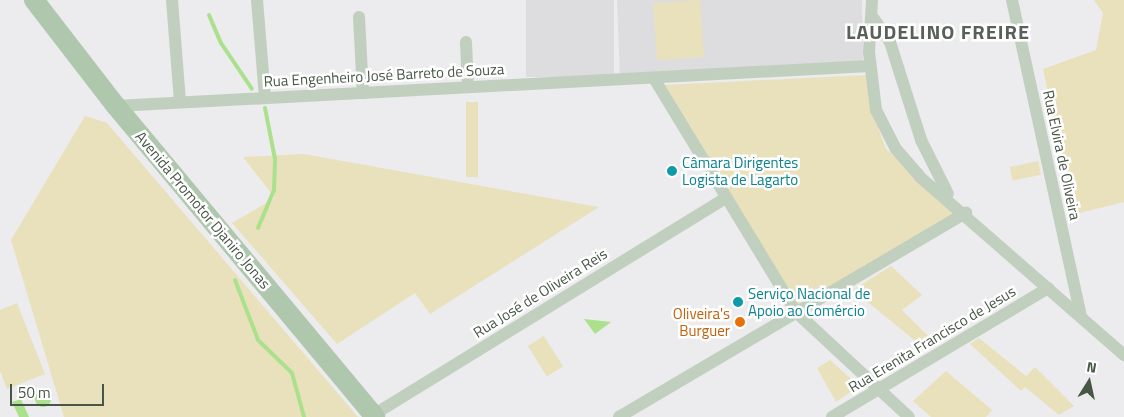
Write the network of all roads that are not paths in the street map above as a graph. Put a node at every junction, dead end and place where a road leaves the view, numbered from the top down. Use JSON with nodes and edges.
{"nodes":[{"id":1,"x":34,"y":0,"type":"edge"},
{"id":2,"x":172,"y":0,"type":"edge"},
{"id":3,"x":257,"y":0,"type":"edge"},
{"id":4,"x":872,"y":0,"type":"edge"},
{"id":5,"x":1012,"y":0,"type":"edge"},
{"id":6,"x":359,"y":18,"type":"dead end"},
{"id":7,"x":874,"y":19,"type":"junction"},
{"id":8,"x":886,"y":37,"type":"junction"},
{"id":9,"x":870,"y":40,"type":"junction"},
{"id":10,"x":466,"y":42,"type":"dead end"},
{"id":11,"x":870,"y":66,"type":"junction"},
{"id":12,"x":655,"y":80,"type":"junction"},
{"id":13,"x":468,"y":87,"type":"junction"},
{"id":14,"x":363,"y":93,"type":"junction"},
{"id":15,"x":265,"y":98,"type":"junction"},
{"id":16,"x":180,"y":102,"type":"junction"},
{"id":17,"x":116,"y":106,"type":"junction"},
{"id":18,"x":724,"y":199,"type":"junction"},
{"id":19,"x":961,"y":210,"type":"junction"},
{"id":20,"x":1048,"y":288,"type":"junction"},
{"id":21,"x":796,"y":312,"type":"junction"},
{"id":22,"x":1080,"y":317,"type":"junction"},
{"id":23,"x":1124,"y":355,"type":"edge"},
{"id":24,"x":877,"y":390,"type":"junction"},
{"id":25,"x":374,"y":416,"type":"edge"},
{"id":26,"x":619,"y":417,"type":"edge"},
{"id":27,"x":832,"y":417,"type":"edge"},
{"id":28,"x":909,"y":417,"type":"edge"}],
"edges":[{"from":1,"to":17,"type":"main road","name":"Avenida Promotor Djaniro Jonas"},
{"from":2,"to":16,"type":"street"},
{"from":3,"to":15,"type":"street"},
{"from":4,"to":7,"type":"street"},
{"from":5,"to":22,"type":"street","name":"Rua Elvira de Oliveira"},
{"from":6,"to":14,"type":"street"},
{"from":7,"to":8,"type":"street"},
{"from":7,"to":9,"type":"street"},
{"from":8,"to":9,"type":"street"},
{"from":8,"to":19,"type":"street"},
{"from":9,"to":11,"type":"street"},
{"from":10,"to":13,"type":"street"},
{"from":11,"to":12,"type":"street","name":"Rua Engenheiro José Barreto de Souza"},
{"from":11,"to":19,"type":"street"},
{"from":12,"to":13,"type":"street","name":"Rua Engenheiro José Barreto de Souza"},
{"from":12,"to":18,"type":"street"},
{"from":13,"to":14,"type":"street","name":"Rua Engenheiro José Barreto de Souza"},
{"from":14,"to":15,"type":"street","name":"Rua Engenheiro José Barreto de Souza"},
{"from":15,"to":16,"type":"street","name":"Rua Engenheiro José Barreto de Souza"},
{"from":16,"to":17,"type":"street","name":"Rua Engenheiro José Barreto de Souza"},
{"from":17,"to":25,"type":"main road","name":"Avenida Promotor Djaniro Jonas"},
{"from":18,"to":21,"type":"street"},
{"from":18,"to":25,"type":"street","name":"Rua José de Oliveira Reis"},
{"from":19,"to":20,"type":"street"},
{"from":19,"to":21,"type":"street"},
{"from":20,"to":22,"type":"street"},
{"from":20,"to":24,"type":"street","name":"Rua Erenita Francisco de Jesus"},
{"from":21,"to":24,"type":"street"},
{"from":21,"to":26,"type":"street"},
{"from":22,"to":23,"type":"street"},
{"from":24,"to":27,"type":"street","name":"Rua Erenita Francisco de Jesus"},
{"from":24,"to":28,"type":"street"}]}
